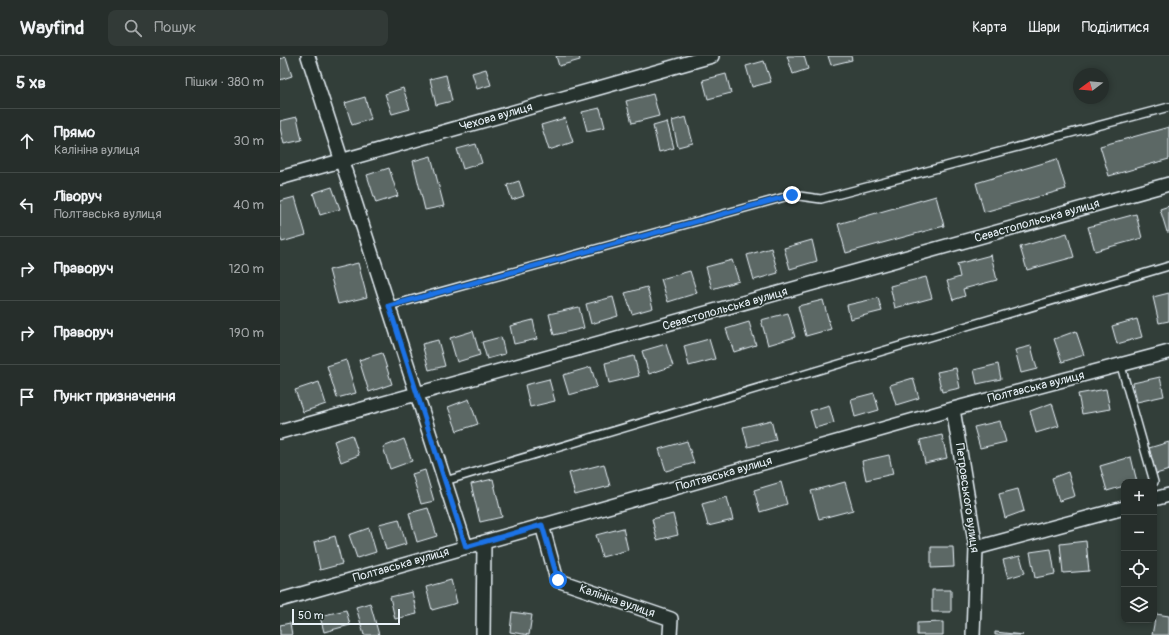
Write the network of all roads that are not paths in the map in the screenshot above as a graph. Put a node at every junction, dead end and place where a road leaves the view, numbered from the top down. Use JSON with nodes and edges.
{"nodes":[{"id":1,"x":308,"y":56,"type":"edge"},
{"id":2,"x":712,"y":56,"type":"edge"},
{"id":3,"x":1169,"y":107,"type":"edge"},
{"id":4,"x":342,"y":161,"type":"junction"},
{"id":5,"x":280,"y":178,"type":"edge"},
{"id":6,"x":1169,"y":184,"type":"edge"},
{"id":7,"x":1169,"y":266,"type":"edge"},
{"id":8,"x":389,"y":306,"type":"junction"},
{"id":9,"x":1169,"y":352,"type":"edge"},
{"id":10,"x":1121,"y":366,"type":"junction"},
{"id":11,"x":418,"y":395,"type":"junction"},
{"id":12,"x":953,"y":408,"type":"junction"},
{"id":13,"x":280,"y":432,"type":"edge"},
{"id":14,"x":1153,"y":479,"type":"edge"},
{"id":15,"x":445,"y":481,"type":"junction"},
{"id":16,"x":1121,"y":509,"type":"edge"},
{"id":17,"x":542,"y":525,"type":"junction"},
{"id":18,"x":484,"y":542,"type":"junction"},
{"id":19,"x":466,"y":547,"type":"junction"},
{"id":20,"x":976,"y":548,"type":"junction"},
{"id":21,"x":280,"y":600,"type":"edge"},
{"id":22,"x":483,"y":635,"type":"edge"},
{"id":23,"x":670,"y":635,"type":"edge"},
{"id":24,"x":973,"y":635,"type":"edge"}],
"edges":[{"from":1,"to":4,"type":"street"},
{"from":2,"to":4,"type":"street","name":"Чехова вулиця"},
{"from":3,"to":8,"type":"lane"},
{"from":4,"to":5,"type":"street","name":"Чехова вулиця"},
{"from":4,"to":8,"type":"street"},
{"from":6,"to":11,"type":"street","name":"Севастопольська вулиця"},
{"from":7,"to":15,"type":"lane"},
{"from":8,"to":11,"type":"street"},
{"from":9,"to":10,"type":"street","name":"Полтавська вулиця"},
{"from":10,"to":12,"type":"street","name":"Полтавська вулиця"},
{"from":10,"to":14,"type":"lane"},
{"from":11,"to":13,"type":"street","name":"Севастопольська вулиця"},
{"from":11,"to":15,"type":"street"},
{"from":12,"to":17,"type":"street","name":"Полтавська вулиця"},
{"from":12,"to":20,"type":"street","name":"Петровського вулиця"},
{"from":15,"to":19,"type":"street"},
{"from":16,"to":20,"type":"street"},
{"from":17,"to":18,"type":"street","name":"Полтавська вулиця"},
{"from":17,"to":23,"type":"street","name":"Калініна вулиця"},
{"from":18,"to":19,"type":"street","name":"Полтавська вулиця"},
{"from":18,"to":22,"type":"street"},
{"from":19,"to":21,"type":"street","name":"Полтавська вулиця"},
{"from":20,"to":24,"type":"street","name":"Петровського вулиця"}]}
